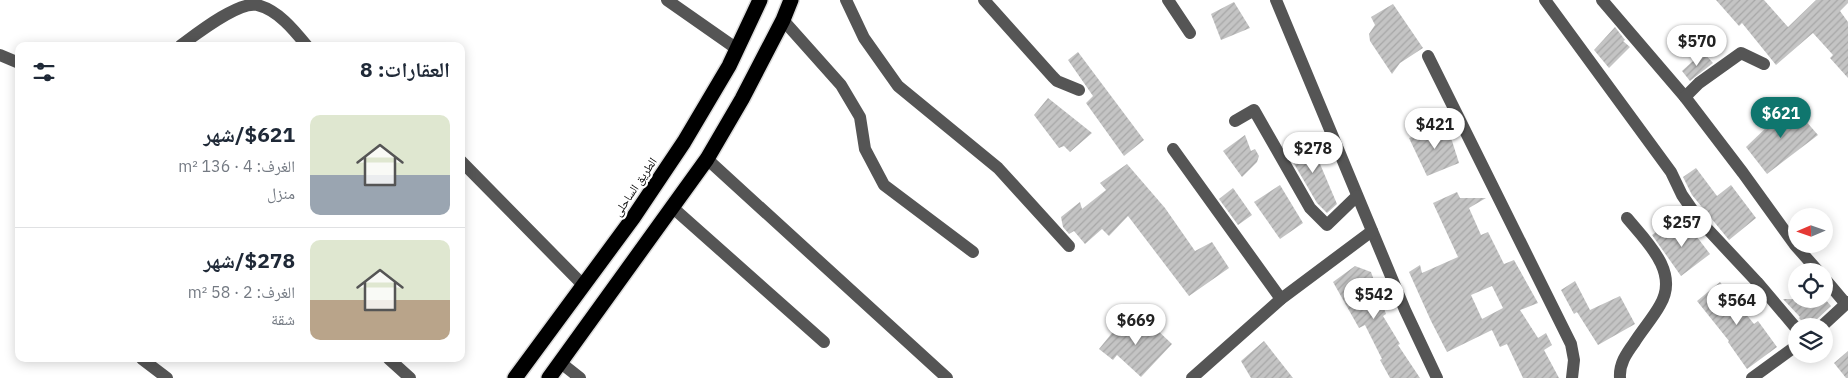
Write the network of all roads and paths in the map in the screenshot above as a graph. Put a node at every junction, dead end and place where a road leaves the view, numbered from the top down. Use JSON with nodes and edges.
{"nodes":[{"id":1,"x":668,"y":0,"type":"edge"},
{"id":2,"x":760,"y":0,"type":"edge"},
{"id":3,"x":791,"y":0,"type":"edge"},
{"id":4,"x":846,"y":0,"type":"edge"},
{"id":5,"x":984,"y":0,"type":"edge"},
{"id":6,"x":1168,"y":0,"type":"edge"},
{"id":7,"x":1276,"y":0,"type":"edge"},
{"id":8,"x":1545,"y":0,"type":"edge"},
{"id":9,"x":1602,"y":0,"type":"edge"},
{"id":10,"x":783,"y":20,"type":"junction"},
{"id":11,"x":1190,"y":33,"type":"dead end"},
{"id":12,"x":186,"y":42,"type":"edge"},
{"id":13,"x":304,"y":42,"type":"edge"},
{"id":14,"x":737,"y":49,"type":"junction"},
{"id":15,"x":0,"y":56,"type":"edge"},
{"id":16,"x":1428,"y":56,"type":"dead end"},
{"id":17,"x":15,"y":62,"type":"edge"},
{"id":18,"x":1764,"y":64,"type":"dead end"},
{"id":19,"x":1079,"y":90,"type":"dead end"},
{"id":20,"x":1685,"y":97,"type":"junction"},
{"id":21,"x":1235,"y":121,"type":"dead end"},
{"id":22,"x":1173,"y":149,"type":"dead end"},
{"id":23,"x":707,"y":158,"type":"junction"},
{"id":24,"x":465,"y":165,"type":"edge"},
{"id":25,"x":1358,"y":196,"type":"junction"},
{"id":26,"x":672,"y":207,"type":"junction"},
{"id":27,"x":1628,"y":218,"type":"dead end"},
{"id":28,"x":1372,"y":231,"type":"junction"},
{"id":29,"x":1069,"y":246,"type":"dead end"},
{"id":30,"x":972,"y":252,"type":"dead end"},
{"id":31,"x":1811,"y":263,"type":"edge"},
{"id":32,"x":583,"y":285,"type":"junction"},
{"id":33,"x":1833,"y":288,"type":"edge"},
{"id":34,"x":1282,"y":299,"type":"junction"},
{"id":35,"x":1847,"y":303,"type":"edge"},
{"id":36,"x":1831,"y":318,"type":"edge"},
{"id":37,"x":1788,"y":319,"type":"edge"},
{"id":38,"x":824,"y":342,"type":"dead end"},
{"id":39,"x":1788,"y":352,"type":"edge"},
{"id":40,"x":146,"y":362,"type":"edge"},
{"id":41,"x":392,"y":362,"type":"edge"},
{"id":42,"x":561,"y":363,"type":"junction"},
{"id":43,"x":167,"y":378,"type":"edge"},
{"id":44,"x":410,"y":378,"type":"edge"},
{"id":45,"x":515,"y":378,"type":"edge"},
{"id":46,"x":549,"y":378,"type":"edge"},
{"id":47,"x":580,"y":378,"type":"edge"},
{"id":48,"x":947,"y":378,"type":"edge"},
{"id":49,"x":1192,"y":378,"type":"edge"},
{"id":50,"x":1437,"y":378,"type":"edge"},
{"id":51,"x":1572,"y":378,"type":"edge"},
{"id":52,"x":1620,"y":378,"type":"edge"},
{"id":53,"x":1752,"y":378,"type":"edge"}],
"edges":[{"from":1,"to":14,"type":"street"},
{"from":2,"to":14,"type":"highway","name":"الطريق الساحلى"},
{"from":3,"to":10,"type":"highway"},
{"from":4,"to":29,"type":"street"},
{"from":5,"to":19,"type":"street"},
{"from":6,"to":11,"type":"street"},
{"from":7,"to":25,"type":"street"},
{"from":8,"to":37,"type":"street"},
{"from":9,"to":20,"type":"street"},
{"from":10,"to":23,"type":"highway"},
{"from":10,"to":30,"type":"street"},
{"from":12,"to":13,"type":"street"},
{"from":14,"to":32,"type":"highway","name":"الطريق الساحلى"},
{"from":15,"to":17,"type":"street"},
{"from":16,"to":51,"type":"street"},
{"from":18,"to":20,"type":"street"},
{"from":20,"to":31,"type":"street"},
{"from":21,"to":25,"type":"street"},
{"from":22,"to":34,"type":"street"},
{"from":23,"to":26,"type":"highway"},
{"from":23,"to":48,"type":"street"},
{"from":24,"to":32,"type":"street"},
{"from":25,"to":28,"type":"street"},
{"from":26,"to":38,"type":"street"},
{"from":26,"to":42,"type":"highway"},
{"from":27,"to":52,"type":"street"},
{"from":28,"to":34,"type":"street"},
{"from":28,"to":50,"type":"street"},
{"from":32,"to":45,"type":"highway","name":"الطريق الساحلى"},
{"from":33,"to":35,"type":"street"},
{"from":34,"to":49,"type":"street"},
{"from":35,"to":36,"type":"street"},
{"from":39,"to":53,"type":"street"},
{"from":40,"to":43,"type":"street"},
{"from":41,"to":44,"type":"street"},
{"from":42,"to":46,"type":"highway"},
{"from":42,"to":47,"type":"street"}]}
